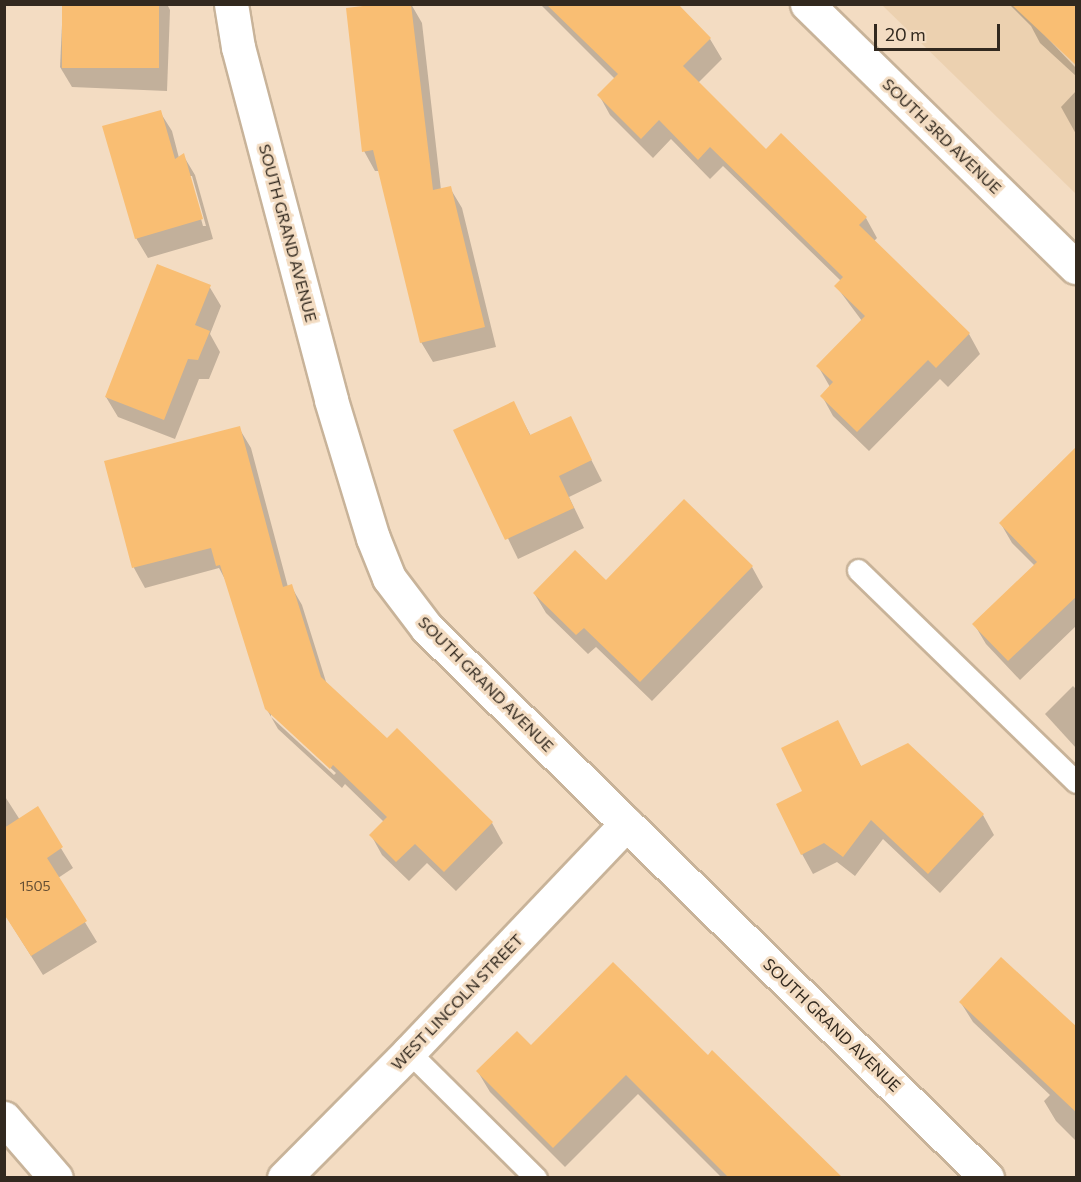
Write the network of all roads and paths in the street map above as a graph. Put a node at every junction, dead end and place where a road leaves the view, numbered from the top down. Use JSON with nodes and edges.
{"nodes":[{"id":1,"x":231,"y":4,"type":"edge"},
{"id":2,"x":807,"y":4,"type":"edge"},
{"id":3,"x":1077,"y":267,"type":"edge"},
{"id":4,"x":858,"y":570,"type":"dead end"},
{"id":5,"x":1077,"y":782,"type":"edge"},
{"id":6,"x":626,"y":824,"type":"junction"},
{"id":7,"x":409,"y":1052,"type":"junction"},
{"id":8,"x":4,"y":1118,"type":"edge"},
{"id":9,"x":56,"y":1178,"type":"edge"},
{"id":10,"x":284,"y":1178,"type":"edge"},
{"id":11,"x":536,"y":1178,"type":"edge"},
{"id":12,"x":987,"y":1178,"type":"edge"}],
"edges":[{"from":1,"to":6,"type":"street","name":"SOUTH GRAND AVENUE"},
{"from":2,"to":3,"type":"street","name":"SOUTH 3RD AVENUE"},
{"from":4,"to":5,"type":"lane"},
{"from":6,"to":7,"type":"street","name":"WEST LINCOLN STREET"},
{"from":6,"to":12,"type":"street","name":"SOUTH GRAND AVENUE"},
{"from":7,"to":10,"type":"street","name":"WEST LINCOLN STREET"},
{"from":7,"to":11,"type":"lane"},
{"from":8,"to":9,"type":"street"}]}
